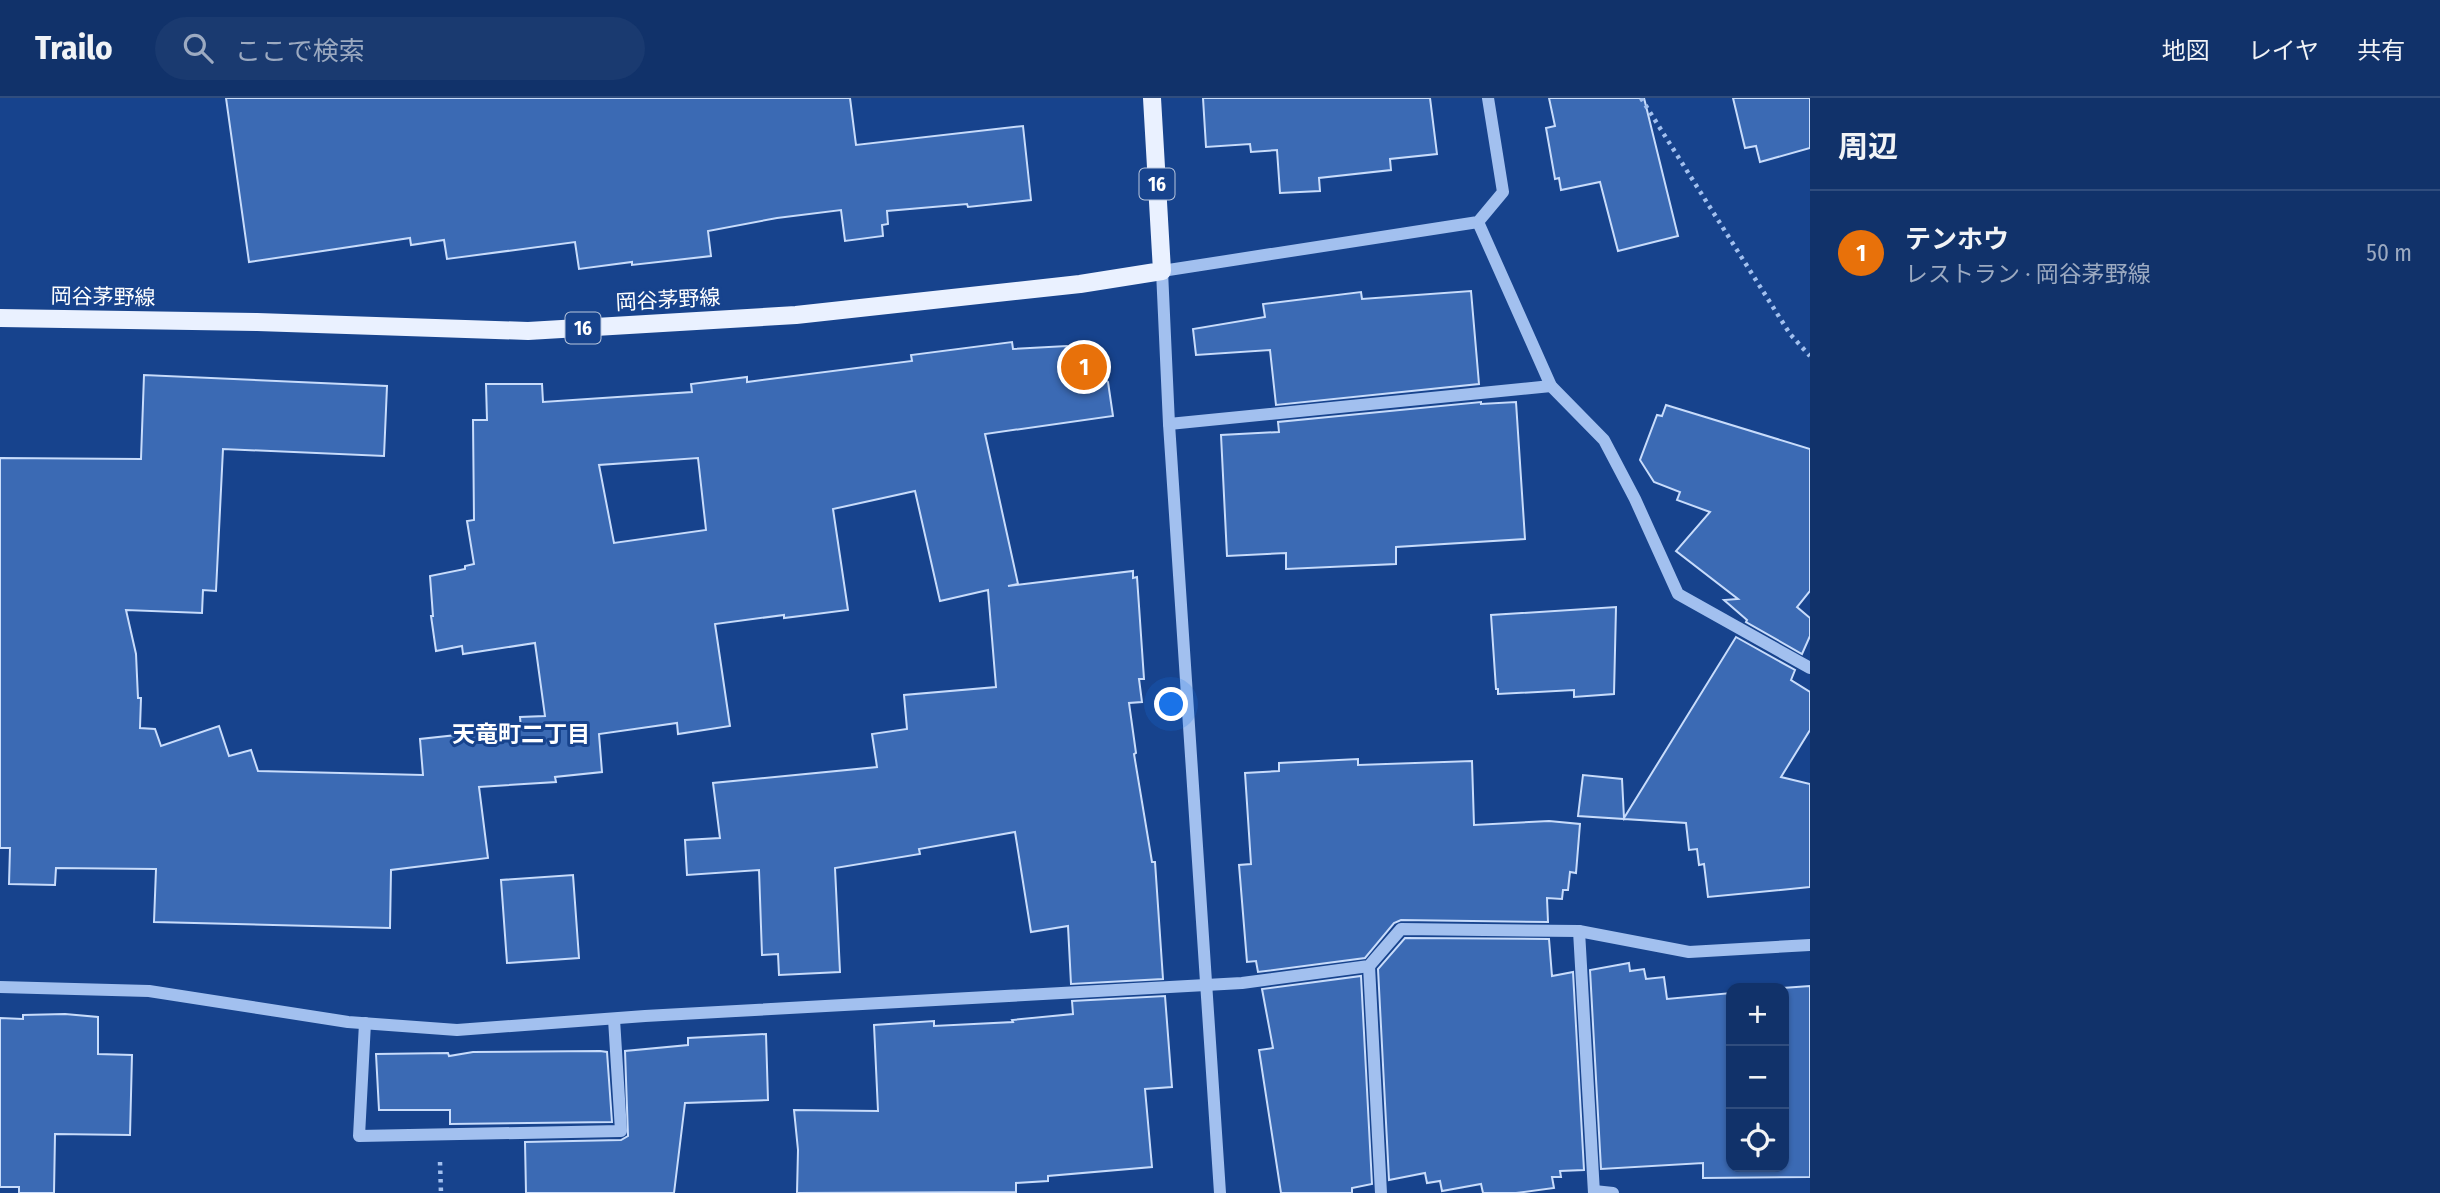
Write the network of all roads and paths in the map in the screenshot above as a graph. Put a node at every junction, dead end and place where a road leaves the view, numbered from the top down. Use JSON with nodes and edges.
{"nodes":[{"id":1,"x":1152,"y":98,"type":"edge"},
{"id":2,"x":1488,"y":98,"type":"edge"},
{"id":3,"x":1641,"y":98,"type":"edge"},
{"id":4,"x":1478,"y":222,"type":"junction"},
{"id":5,"x":1162,"y":271,"type":"junction"},
{"id":6,"x":0,"y":318,"type":"edge"},
{"id":7,"x":1810,"y":356,"type":"edge"},
{"id":8,"x":1551,"y":386,"type":"junction"},
{"id":9,"x":1169,"y":424,"type":"junction"},
{"id":10,"x":1810,"y":668,"type":"edge"},
{"id":11,"x":1580,"y":931,"type":"junction"},
{"id":12,"x":1810,"y":945,"type":"edge"},
{"id":13,"x":1369,"y":966,"type":"junction"},
{"id":14,"x":1206,"y":985,"type":"junction"},
{"id":15,"x":0,"y":987,"type":"edge"},
{"id":16,"x":614,"y":1019,"type":"junction"},
{"id":17,"x":365,"y":1023,"type":"junction"},
{"id":18,"x":1594,"y":1192,"type":"edge"},
{"id":19,"x":1220,"y":1193,"type":"edge"},
{"id":20,"x":1381,"y":1193,"type":"edge"},
{"id":21,"x":1613,"y":1193,"type":"edge"}],
"edges":[{"from":1,"to":5,"type":"main road","number":"16"},
{"from":2,"to":4,"type":"street"},
{"from":3,"to":7,"type":"path"},
{"from":4,"to":5,"type":"street"},
{"from":4,"to":8,"type":"street"},
{"from":5,"to":6,"type":"main road","name":"岡谷茅野線","number":"16"},
{"from":5,"to":9,"type":"street"},
{"from":8,"to":9,"type":"street"},
{"from":8,"to":10,"type":"street"},
{"from":9,"to":14,"type":"street"},
{"from":11,"to":12,"type":"street"},
{"from":11,"to":13,"type":"street"},
{"from":11,"to":18,"type":"street"},
{"from":13,"to":14,"type":"street"},
{"from":13,"to":20,"type":"street"},
{"from":14,"to":16,"type":"street"},
{"from":14,"to":19,"type":"street"},
{"from":15,"to":17,"type":"street"},
{"from":16,"to":17,"type":"street"},
{"from":16,"to":17,"type":"street"},
{"from":18,"to":21,"type":"street"}]}
